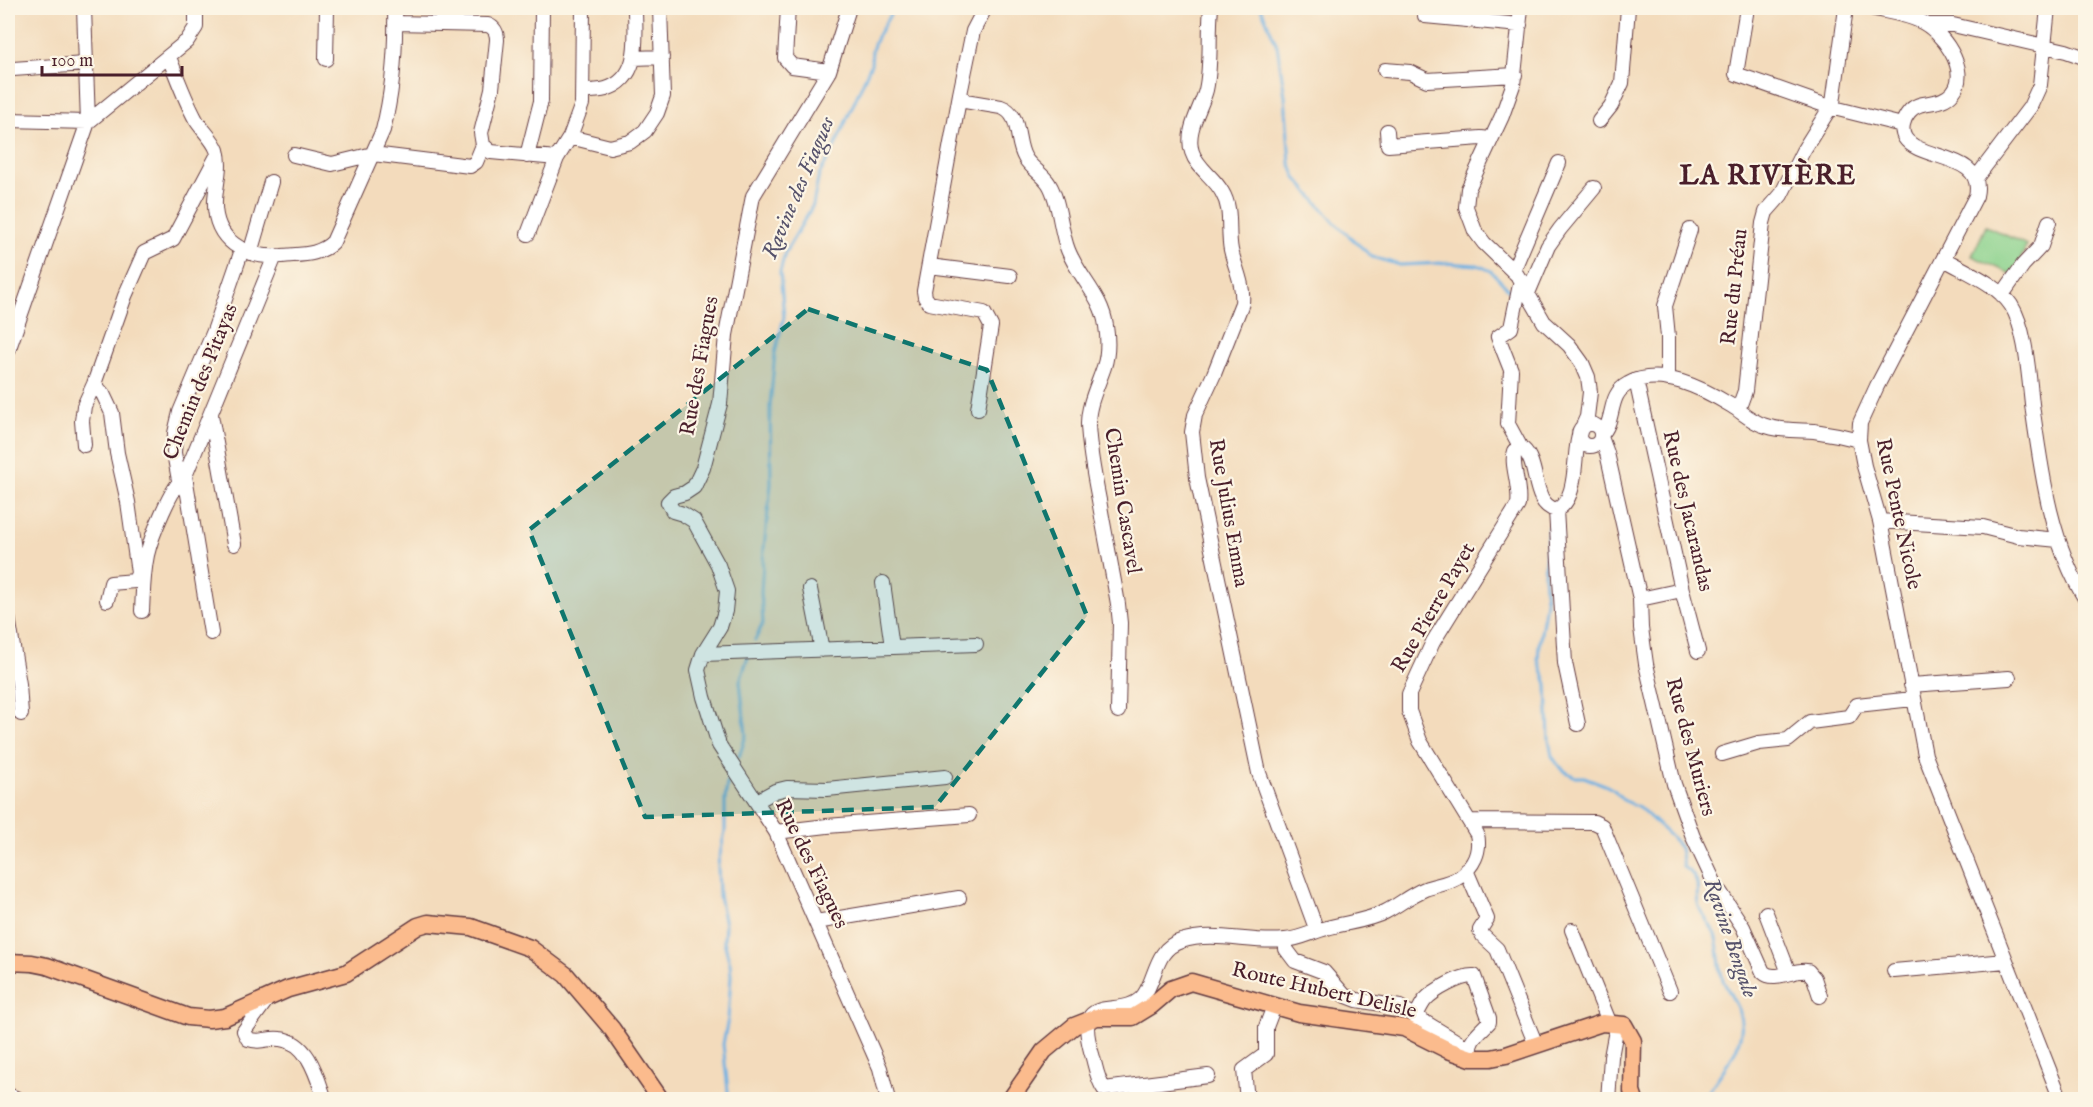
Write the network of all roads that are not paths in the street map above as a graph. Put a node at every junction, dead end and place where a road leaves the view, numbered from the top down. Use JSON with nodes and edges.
{"nodes":[{"id":1,"x":84,"y":8,"type":"edge"},
{"id":2,"x":196,"y":8,"type":"edge"},
{"id":3,"x":327,"y":8,"type":"edge"},
{"id":4,"x":395,"y":8,"type":"edge"},
{"id":5,"x":542,"y":8,"type":"edge"},
{"id":6,"x":583,"y":8,"type":"edge"},
{"id":7,"x":635,"y":8,"type":"edge"},
{"id":8,"x":660,"y":8,"type":"edge"},
{"id":9,"x":788,"y":8,"type":"edge"},
{"id":10,"x":849,"y":8,"type":"edge"},
{"id":11,"x":985,"y":8,"type":"edge"},
{"id":12,"x":1211,"y":8,"type":"edge"},
{"id":13,"x":1521,"y":8,"type":"edge"},
{"id":14,"x":1628,"y":8,"type":"edge"},
{"id":15,"x":1747,"y":8,"type":"edge"},
{"id":16,"x":1846,"y":8,"type":"edge"},
{"id":17,"x":1871,"y":8,"type":"edge"},
{"id":18,"x":2048,"y":8,"type":"edge"},
{"id":19,"x":1425,"y":16,"type":"dead end"},
{"id":20,"x":395,"y":23,"type":"junction"},
{"id":21,"x":1520,"y":25,"type":"junction"},
{"id":22,"x":1928,"y":25,"type":"junction"},
{"id":23,"x":2044,"y":46,"type":"junction"},
{"id":24,"x":169,"y":57,"type":"junction"},
{"id":25,"x":662,"y":57,"type":"junction"},
{"id":26,"x":2085,"y":57,"type":"edge"},
{"id":27,"x":634,"y":58,"type":"junction"},
{"id":28,"x":326,"y":59,"type":"dead end"},
{"id":29,"x":85,"y":64,"type":"junction"},
{"id":30,"x":13,"y":69,"type":"dead end"},
{"id":31,"x":1385,"y":70,"type":"dead end"},
{"id":32,"x":829,"y":71,"type":"junction"},
{"id":33,"x":1515,"y":75,"type":"junction"},
{"id":34,"x":583,"y":91,"type":"junction"},
{"id":35,"x":960,"y":94,"type":"junction"},
{"id":36,"x":1830,"y":107,"type":"junction"},
{"id":37,"x":8,"y":120,"type":"edge"},
{"id":38,"x":1599,"y":121,"type":"dead end"},
{"id":39,"x":88,"y":122,"type":"junction"},
{"id":40,"x":1902,"y":124,"type":"junction"},
{"id":41,"x":1388,"y":131,"type":"dead end"},
{"id":42,"x":570,"y":137,"type":"junction"},
{"id":43,"x":1491,"y":139,"type":"junction"},
{"id":44,"x":483,"y":145,"type":"junction"},
{"id":45,"x":218,"y":154,"type":"junction"},
{"id":46,"x":373,"y":154,"type":"junction"},
{"id":47,"x":294,"y":155,"type":"dead end"},
{"id":48,"x":527,"y":156,"type":"junction"},
{"id":49,"x":557,"y":158,"type":"junction"},
{"id":50,"x":1559,"y":163,"type":"dead end"},
{"id":51,"x":1976,"y":178,"type":"junction"},
{"id":52,"x":271,"y":182,"type":"dead end"},
{"id":53,"x":1594,"y":188,"type":"dead end"},
{"id":54,"x":2049,"y":222,"type":"dead end"},
{"id":55,"x":1690,"y":230,"type":"dead end"},
{"id":56,"x":528,"y":234,"type":"dead end"},
{"id":57,"x":246,"y":251,"type":"junction"},
{"id":58,"x":275,"y":256,"type":"junction"},
{"id":59,"x":1944,"y":259,"type":"junction"},
{"id":60,"x":929,"y":266,"type":"junction"},
{"id":61,"x":1010,"y":276,"type":"dead end"},
{"id":62,"x":1517,"y":276,"type":"junction"},
{"id":63,"x":1528,"y":293,"type":"junction"},
{"id":64,"x":2002,"y":295,"type":"junction"},
{"id":65,"x":8,"y":351,"type":"edge"},
{"id":66,"x":1668,"y":379,"type":"junction"},
{"id":67,"x":1636,"y":380,"type":"junction"},
{"id":68,"x":94,"y":384,"type":"junction"},
{"id":69,"x":978,"y":409,"type":"dead end"},
{"id":70,"x":1738,"y":410,"type":"junction"},
{"id":71,"x":211,"y":416,"type":"junction"},
{"id":72,"x":1593,"y":433,"type":"junction"},
{"id":73,"x":1859,"y":440,"type":"junction"},
{"id":74,"x":84,"y":445,"type":"dead end"},
{"id":75,"x":1521,"y":448,"type":"junction"},
{"id":76,"x":182,"y":478,"type":"junction"},
{"id":77,"x":1556,"y":510,"type":"junction"},
{"id":78,"x":1880,"y":521,"type":"junction"},
{"id":79,"x":2058,"y":540,"type":"junction"},
{"id":80,"x":234,"y":544,"type":"dead end"},
{"id":81,"x":884,"y":583,"type":"dead end"},
{"id":82,"x":810,"y":589,"type":"dead end"},
{"id":83,"x":1682,"y":590,"type":"junction"},
{"id":84,"x":1640,"y":599,"type":"junction"},
{"id":85,"x":107,"y":600,"type":"dead end"},
{"id":86,"x":2085,"y":600,"type":"edge"},
{"id":87,"x":142,"y":611,"type":"dead end"},
{"id":88,"x":8,"y":617,"type":"edge"},
{"id":89,"x":211,"y":633,"type":"dead end"},
{"id":90,"x":976,"y":644,"type":"dead end"},
{"id":91,"x":892,"y":647,"type":"junction"},
{"id":92,"x":822,"y":650,"type":"junction"},
{"id":93,"x":1698,"y":651,"type":"dead end"},
{"id":94,"x":703,"y":654,"type":"junction"},
{"id":95,"x":2009,"y":678,"type":"dead end"},
{"id":96,"x":1912,"y":692,"type":"junction"},
{"id":97,"x":1118,"y":711,"type":"dead end"},
{"id":98,"x":21,"y":714,"type":"dead end"},
{"id":99,"x":1578,"y":724,"type":"dead end"},
{"id":100,"x":1722,"y":754,"type":"dead end"},
{"id":101,"x":945,"y":777,"type":"dead end"},
{"id":102,"x":757,"y":801,"type":"junction"},
{"id":103,"x":969,"y":815,"type":"dead end"},
{"id":104,"x":1470,"y":821,"type":"junction"},
{"id":105,"x":776,"y":832,"type":"junction"},
{"id":106,"x":1466,"y":870,"type":"junction"},
{"id":107,"x":958,"y":898,"type":"dead end"},
{"id":108,"x":1766,"y":913,"type":"dead end"},
{"id":109,"x":816,"y":922,"type":"junction"},
{"id":110,"x":1317,"y":930,"type":"junction"},
{"id":111,"x":1572,"y":930,"type":"dead end"},
{"id":112,"x":1286,"y":940,"type":"junction"},
{"id":113,"x":2006,"y":961,"type":"junction"},
{"id":114,"x":8,"y":962,"type":"edge"},
{"id":115,"x":1894,"y":971,"type":"dead end"},
{"id":116,"x":1789,"y":973,"type":"junction"},
{"id":117,"x":1670,"y":991,"type":"dead end"},
{"id":118,"x":1820,"y":996,"type":"dead end"},
{"id":119,"x":268,"y":998,"type":"junction"},
{"id":120,"x":1274,"y":1006,"type":"junction"},
{"id":121,"x":1415,"y":1017,"type":"junction"},
{"id":122,"x":1088,"y":1020,"type":"junction"},
{"id":123,"x":1614,"y":1024,"type":"junction"},
{"id":124,"x":1536,"y":1045,"type":"junction"},
{"id":125,"x":1470,"y":1053,"type":"junction"},
{"id":126,"x":1208,"y":1076,"type":"dead end"},
{"id":127,"x":8,"y":1095,"type":"edge"},
{"id":128,"x":20,"y":1100,"type":"edge"},
{"id":129,"x":325,"y":1100,"type":"edge"},
{"id":130,"x":661,"y":1100,"type":"edge"},
{"id":131,"x":888,"y":1100,"type":"edge"},
{"id":132,"x":1010,"y":1100,"type":"edge"},
{"id":133,"x":1247,"y":1100,"type":"edge"},
{"id":134,"x":1608,"y":1100,"type":"edge"},
{"id":135,"x":1635,"y":1100,"type":"edge"},
{"id":136,"x":2061,"y":1100,"type":"edge"}],
"edges":[{"from":1,"to":29,"type":"street"},
{"from":2,"to":24,"type":"street"},
{"from":3,"to":28,"type":"street"},
{"from":4,"to":20,"type":"street"},
{"from":5,"to":48,"type":"street"},
{"from":6,"to":34,"type":"street"},
{"from":7,"to":27,"type":"street"},
{"from":8,"to":25,"type":"street"},
{"from":9,"to":32,"type":"street"},
{"from":10,"to":32,"type":"street","name":"Rue des Fiagues"},
{"from":11,"to":35,"type":"street"},
{"from":12,"to":110,"type":"street","name":"Rue Julius Emma"},
{"from":13,"to":21,"type":"street"},
{"from":14,"to":38,"type":"street"},
{"from":15,"to":36,"type":"street"},
{"from":16,"to":36,"type":"street","name":"Rue du Préau"},
{"from":17,"to":22,"type":"street"},
{"from":18,"to":23,"type":"street"},
{"from":19,"to":21,"type":"street"},
{"from":20,"to":44,"type":"street"},
{"from":20,"to":46,"type":"street"},
{"from":21,"to":33,"type":"street"},
{"from":22,"to":23,"type":"street"},
{"from":22,"to":40,"type":"street"},
{"from":23,"to":26,"type":"street"},
{"from":23,"to":51,"type":"street"},
{"from":24,"to":39,"type":"street"},
{"from":24,"to":45,"type":"street"},
{"from":25,"to":27,"type":"street"},
{"from":25,"to":42,"type":"street"},
{"from":27,"to":34,"type":"street"},
{"from":29,"to":30,"type":"street"},
{"from":29,"to":39,"type":"street"},
{"from":31,"to":33,"type":"street"},
{"from":32,"to":94,"type":"street","name":"Rue des Fiagues"},
{"from":33,"to":43,"type":"street"},
{"from":34,"to":42,"type":"street"},
{"from":35,"to":60,"type":"street"},
{"from":35,"to":97,"type":"street","name":"Chemin Cascavel"},
{"from":36,"to":40,"type":"street"},
{"from":36,"to":70,"type":"street","name":"Rue du Préau"},
{"from":37,"to":39,"type":"street"},
{"from":39,"to":65,"type":"street"},
{"from":40,"to":51,"type":"street"},
{"from":41,"to":43,"type":"street"},
{"from":42,"to":49,"type":"street"},
{"from":43,"to":62,"type":"street"},
{"from":44,"to":46,"type":"street"},
{"from":44,"to":48,"type":"street"},
{"from":45,"to":57,"type":"street"},
{"from":45,"to":68,"type":"street"},
{"from":46,"to":47,"type":"street"},
{"from":46,"to":58,"type":"street"},
{"from":48,"to":49,"type":"street"},
{"from":49,"to":56,"type":"street"},
{"from":50,"to":62,"type":"street"},
{"from":51,"to":59,"type":"street","name":"Rue Pente Nicole"},
{"from":52,"to":57,"type":"street"},
{"from":53,"to":63,"type":"street"},
{"from":54,"to":64,"type":"street"},
{"from":55,"to":66,"type":"street"},
{"from":57,"to":58,"type":"street"},
{"from":57,"to":76,"type":"street"},
{"from":58,"to":71,"type":"street","name":"Chemin des Pitayas"},
{"from":59,"to":64,"type":"street"},
{"from":59,"to":73,"type":"street","name":"Rue Pente Nicole"},
{"from":60,"to":61,"type":"street"},
{"from":60,"to":69,"type":"street"},
{"from":62,"to":63,"type":"street"},
{"from":62,"to":75,"type":"street"},
{"from":63,"to":72,"type":"street"},
{"from":64,"to":79,"type":"street"},
{"from":66,"to":67,"type":"street"},
{"from":66,"to":70,"type":"street"},
{"from":67,"to":72,"type":"street"},
{"from":67,"to":83,"type":"street","name":"Rue des Jacarandas"},
{"from":68,"to":74,"type":"street"},
{"from":68,"to":85,"type":"street"},
{"from":70,"to":73,"type":"street"},
{"from":71,"to":76,"type":"street","name":"Chemin des Pitayas"},
{"from":71,"to":80,"type":"street"},
{"from":72,"to":77,"type":"street"},
{"from":72,"to":84,"type":"street","name":"Rue des Muriers"},
{"from":73,"to":78,"type":"street","name":"Rue Pente Nicole"},
{"from":75,"to":77,"type":"street"},
{"from":75,"to":104,"type":"street","name":"Rue Pierre Payet"},
{"from":76,"to":87,"type":"street"},
{"from":76,"to":89,"type":"street","name":"Chemin des Pitayas"},
{"from":77,"to":99,"type":"street"},
{"from":78,"to":79,"type":"street"},
{"from":78,"to":96,"type":"street","name":"Rue Pente Nicole"},
{"from":79,"to":86,"type":"street"},
{"from":81,"to":91,"type":"street"},
{"from":82,"to":92,"type":"street"},
{"from":83,"to":84,"type":"street"},
{"from":83,"to":93,"type":"street","name":"Rue des Jacarandas"},
{"from":84,"to":116,"type":"street","name":"Rue des Muriers"},
{"from":88,"to":98,"type":"street"},
{"from":90,"to":91,"type":"street"},
{"from":91,"to":92,"type":"street"},
{"from":92,"to":94,"type":"street"},
{"from":94,"to":102,"type":"street","name":"Rue des Fiagues"},
{"from":95,"to":96,"type":"street"},
{"from":96,"to":100,"type":"street"},
{"from":96,"to":113,"type":"street","name":"Rue Pente Nicole"},
{"from":101,"to":102,"type":"street"},
{"from":102,"to":105,"type":"street","name":"Rue des Fiagues"},
{"from":103,"to":105,"type":"street"},
{"from":104,"to":106,"type":"street","name":"Rue Pierre Payet"},
{"from":104,"to":117,"type":"street"},
{"from":105,"to":109,"type":"street","name":"Rue des Fiagues"},
{"from":106,"to":110,"type":"street"},
{"from":106,"to":124,"type":"street"},
{"from":107,"to":109,"type":"street"},
{"from":108,"to":116,"type":"street"},
{"from":109,"to":131,"type":"street","name":"Rue des Fiagues"},
{"from":110,"to":112,"type":"street"},
{"from":111,"to":123,"type":"street"},
{"from":112,"to":121,"type":"street"},
{"from":112,"to":122,"type":"street"},
{"from":113,"to":115,"type":"street"},
{"from":113,"to":136,"type":"street","name":"Rue Pente Nicole"},
{"from":114,"to":119,"type":"main road"},
{"from":116,"to":118,"type":"street","name":"Rue des Muriers"},
{"from":119,"to":129,"type":"street"},
{"from":119,"to":130,"type":"main road"},
{"from":120,"to":122,"type":"main road","name":"Route Hubert Delisle"},
{"from":120,"to":125,"type":"main road","name":"Route Hubert Delisle"},
{"from":120,"to":133,"type":"street"},
{"from":121,"to":125,"type":"street"},
{"from":121,"to":125,"type":"street"},
{"from":122,"to":126,"type":"street"},
{"from":122,"to":132,"type":"main road","name":"Route Hubert Delisle"},
{"from":123,"to":124,"type":"main road","name":"Route Hubert Delisle"},
{"from":123,"to":134,"type":"street"},
{"from":123,"to":135,"type":"main road"},
{"from":124,"to":125,"type":"main road","name":"Route Hubert Delisle"},
{"from":127,"to":128,"type":"street"}]}
